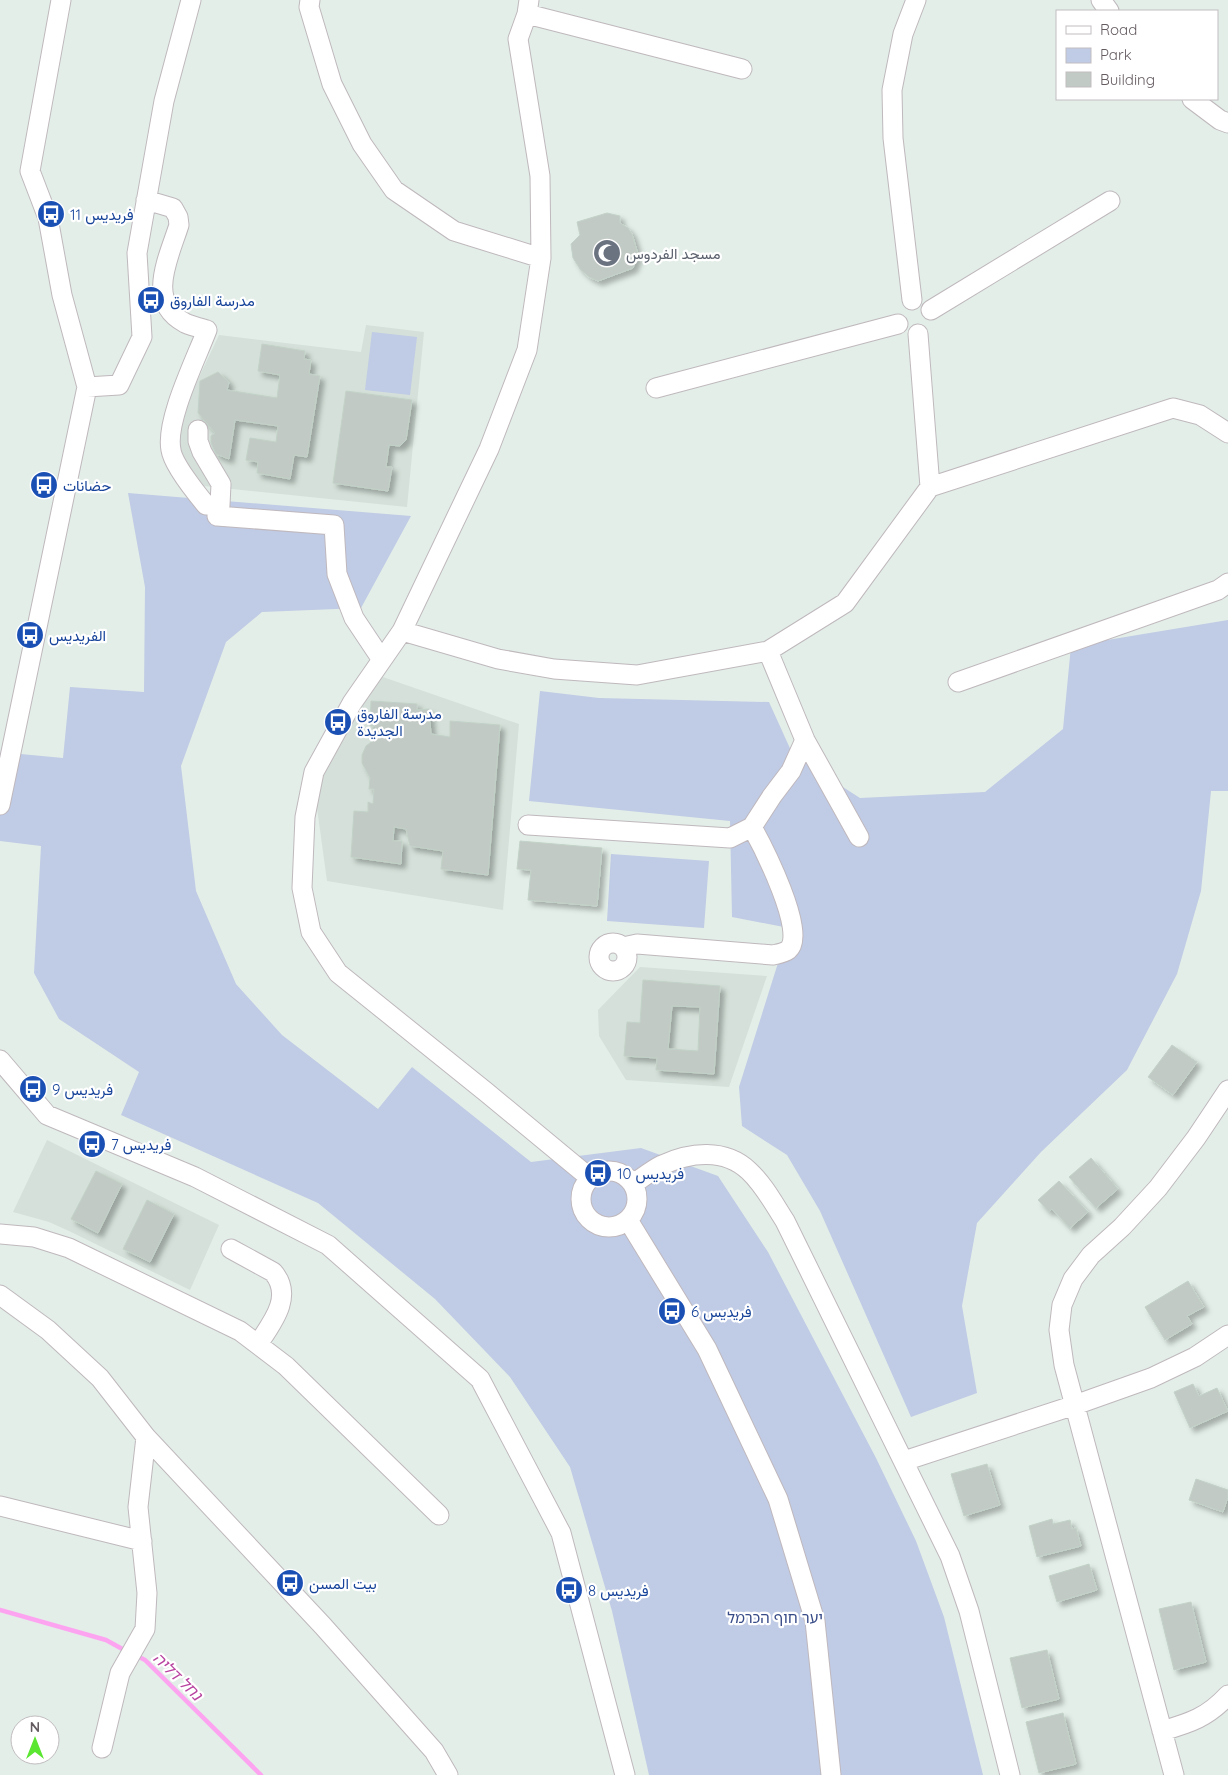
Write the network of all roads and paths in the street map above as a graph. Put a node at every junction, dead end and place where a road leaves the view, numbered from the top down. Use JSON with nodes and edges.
{"nodes":[{"id":1,"x":62,"y":0,"type":"edge"},
{"id":2,"x":191,"y":0,"type":"edge"},
{"id":3,"x":310,"y":0,"type":"edge"},
{"id":4,"x":916,"y":0,"type":"edge"},
{"id":5,"x":1100,"y":0,"type":"edge"},
{"id":6,"x":528,"y":7,"type":"edge"},
{"id":7,"x":1108,"y":10,"type":"edge"},
{"id":8,"x":742,"y":69,"type":"dead end"},
{"id":9,"x":1193,"y":100,"type":"edge"},
{"id":10,"x":1228,"y":122,"type":"edge"},
{"id":11,"x":146,"y":200,"type":"junction"},
{"id":12,"x":1110,"y":200,"type":"dead end"},
{"id":13,"x":541,"y":258,"type":"junction"},
{"id":14,"x":912,"y":300,"type":"junction"},
{"id":15,"x":930,"y":310,"type":"junction"},
{"id":16,"x":898,"y":324,"type":"junction"},
{"id":17,"x":918,"y":334,"type":"junction"},
{"id":18,"x":88,"y":387,"type":"junction"},
{"id":19,"x":656,"y":388,"type":"dead end"},
{"id":20,"x":198,"y":430,"type":"dead end"},
{"id":21,"x":1228,"y":433,"type":"edge"},
{"id":22,"x":930,"y":487,"type":"junction"},
{"id":23,"x":220,"y":506,"type":"junction"},
{"id":24,"x":1228,"y":582,"type":"edge"},
{"id":25,"x":402,"y":631,"type":"junction"},
{"id":26,"x":768,"y":651,"type":"junction"},
{"id":27,"x":382,"y":660,"type":"junction"},
{"id":28,"x":958,"y":682,"type":"dead end"},
{"id":29,"x":805,"y":740,"type":"junction"},
{"id":30,"x":0,"y":806,"type":"edge"},
{"id":31,"x":528,"y":825,"type":"dead end"},
{"id":32,"x":752,"y":827,"type":"junction"},
{"id":33,"x":859,"y":837,"type":"dead end"},
{"id":34,"x":623,"y":947,"type":"dead end"},
{"id":35,"x":0,"y":1060,"type":"edge"},
{"id":36,"x":1228,"y":1090,"type":"edge"},
{"id":37,"x":590,"y":1178,"type":"junction"},
{"id":38,"x":633,"y":1184,"type":"junction"},
{"id":39,"x":628,"y":1220,"type":"junction"},
{"id":40,"x":0,"y":1234,"type":"edge"},
{"id":41,"x":231,"y":1248,"type":"dead end"},
{"id":42,"x":0,"y":1295,"type":"edge"},
{"id":43,"x":1228,"y":1335,"type":"edge"},
{"id":44,"x":258,"y":1344,"type":"junction"},
{"id":45,"x":1075,"y":1405,"type":"junction"},
{"id":46,"x":146,"y":1437,"type":"junction"},
{"id":47,"x":904,"y":1461,"type":"junction"},
{"id":48,"x":0,"y":1506,"type":"edge"},
{"id":49,"x":439,"y":1516,"type":"dead end"},
{"id":50,"x":142,"y":1541,"type":"junction"},
{"id":51,"x":1228,"y":1695,"type":"edge"},
{"id":52,"x":1162,"y":1731,"type":"junction"},
{"id":53,"x":102,"y":1748,"type":"dead end"},
{"id":54,"x":448,"y":1775,"type":"edge"},
{"id":55,"x":625,"y":1775,"type":"edge"},
{"id":56,"x":831,"y":1775,"type":"edge"},
{"id":57,"x":1010,"y":1775,"type":"edge"},
{"id":58,"x":1174,"y":1775,"type":"edge"}],
"edges":[{"from":1,"to":18,"type":"street"},
{"from":2,"to":11,"type":"street"},
{"from":3,"to":13,"type":"street"},
{"from":4,"to":14,"type":"street"},
{"from":5,"to":7,"type":"street"},
{"from":6,"to":8,"type":"street"},
{"from":6,"to":13,"type":"street"},
{"from":9,"to":10,"type":"street"},
{"from":11,"to":18,"type":"street"},
{"from":11,"to":23,"type":"street"},
{"from":12,"to":15,"type":"street"},
{"from":13,"to":25,"type":"street"},
{"from":14,"to":15,"type":"street"},
{"from":14,"to":16,"type":"street"},
{"from":15,"to":17,"type":"street"},
{"from":16,"to":17,"type":"street"},
{"from":16,"to":19,"type":"street"},
{"from":17,"to":22,"type":"street"},
{"from":18,"to":30,"type":"street"},
{"from":20,"to":23,"type":"street"},
{"from":21,"to":22,"type":"street"},
{"from":22,"to":26,"type":"street"},
{"from":23,"to":27,"type":"street"},
{"from":24,"to":28,"type":"street"},
{"from":25,"to":26,"type":"street"},
{"from":25,"to":27,"type":"street"},
{"from":26,"to":29,"type":"street"},
{"from":27,"to":37,"type":"street"},
{"from":29,"to":32,"type":"street"},
{"from":29,"to":33,"type":"street"},
{"from":31,"to":32,"type":"street"},
{"from":32,"to":34,"type":"street"},
{"from":35,"to":55,"type":"street"},
{"from":36,"to":45,"type":"street"},
{"from":37,"to":38,"type":"street"},
{"from":37,"to":39,"type":"street"},
{"from":38,"to":39,"type":"street"},
{"from":38,"to":47,"type":"street"},
{"from":39,"to":56,"type":"street"},
{"from":40,"to":44,"type":"street"},
{"from":41,"to":44,"type":"street"},
{"from":42,"to":46,"type":"street"},
{"from":43,"to":45,"type":"street"},
{"from":44,"to":49,"type":"street"},
{"from":45,"to":47,"type":"street"},
{"from":45,"to":52,"type":"street"},
{"from":46,"to":50,"type":"street"},
{"from":46,"to":54,"type":"street"},
{"from":47,"to":57,"type":"street"},
{"from":48,"to":50,"type":"street"},
{"from":50,"to":53,"type":"street"},
{"from":51,"to":52,"type":"street"},
{"from":52,"to":58,"type":"street"}]}
